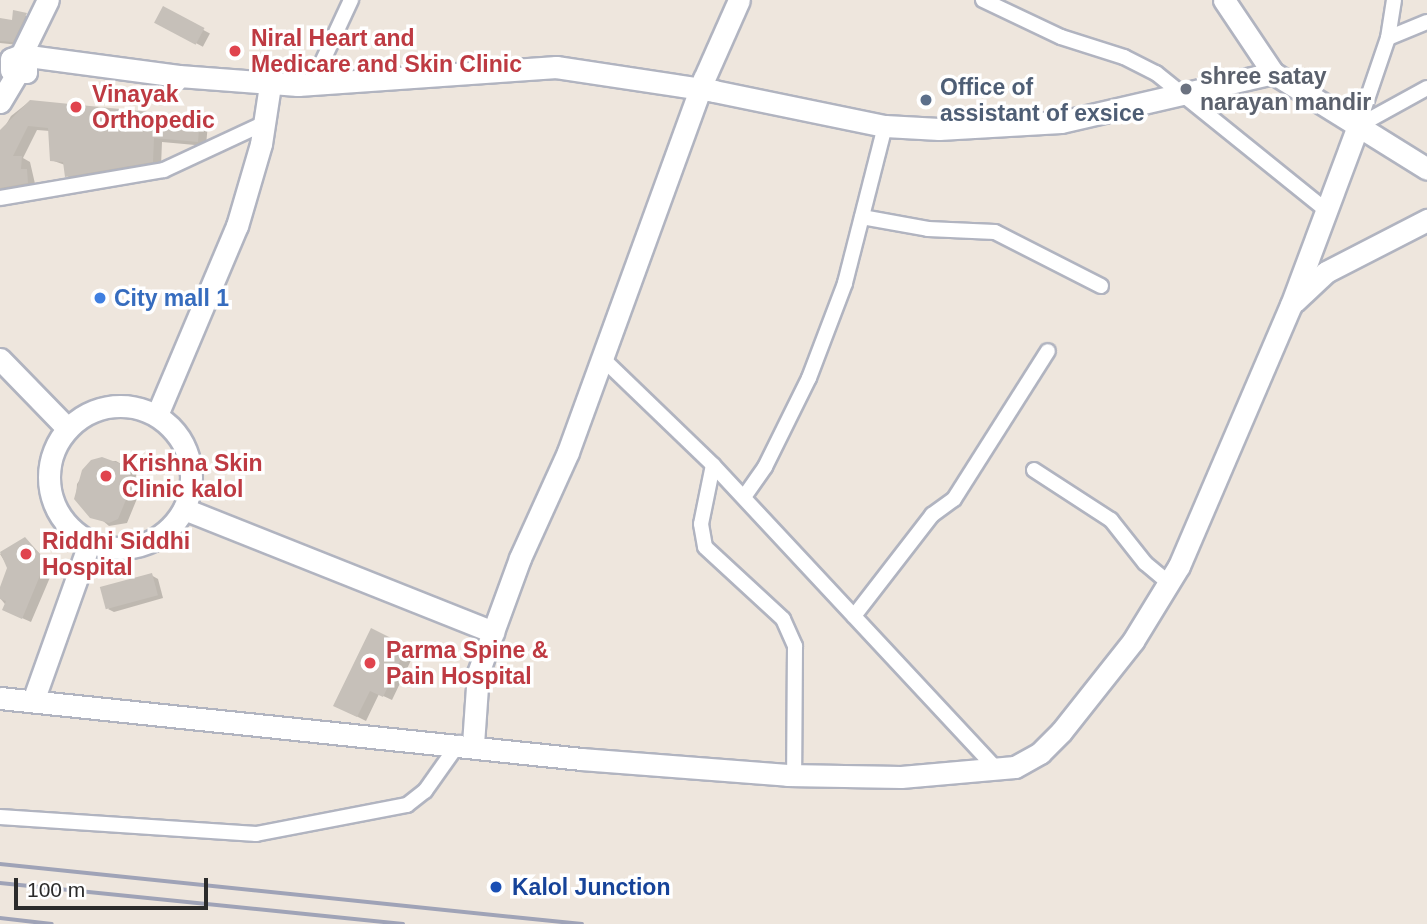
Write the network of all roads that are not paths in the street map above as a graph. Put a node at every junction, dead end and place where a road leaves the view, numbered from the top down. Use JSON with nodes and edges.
{"nodes":[{"id":1,"x":48,"y":0,"type":"edge"},
{"id":2,"x":351,"y":0,"type":"edge"},
{"id":3,"x":739,"y":0,"type":"edge"},
{"id":4,"x":983,"y":0,"type":"edge"},
{"id":5,"x":1224,"y":0,"type":"edge"},
{"id":6,"x":1394,"y":0,"type":"edge"},
{"id":7,"x":1427,"y":22,"type":"edge"},
{"id":8,"x":1388,"y":38,"type":"junction"},
{"id":9,"x":14,"y":63,"type":"edge"},
{"id":10,"x":1273,"y":73,"type":"junction"},
{"id":11,"x":312,"y":84,"type":"junction"},
{"id":12,"x":1427,"y":88,"type":"edge"},
{"id":13,"x":270,"y":89,"type":"junction"},
{"id":14,"x":707,"y":91,"type":"junction"},
{"id":15,"x":1180,"y":94,"type":"junction"},
{"id":16,"x":0,"y":102,"type":"edge"},
{"id":17,"x":265,"y":123,"type":"junction"},
{"id":18,"x":885,"y":126,"type":"junction"},
{"id":19,"x":1358,"y":126,"type":"junction"},
{"id":20,"x":1427,"y":169,"type":"edge"},
{"id":21,"x":0,"y":198,"type":"edge"},
{"id":22,"x":1326,"y":210,"type":"junction"},
{"id":23,"x":862,"y":218,"type":"junction"},
{"id":24,"x":1427,"y":220,"type":"edge"},
{"id":25,"x":1101,"y":286,"type":"dead end"},
{"id":26,"x":1291,"y":305,"type":"junction"},
{"id":27,"x":1048,"y":351,"type":"dead end"},
{"id":28,"x":0,"y":359,"type":"edge"},
{"id":29,"x":603,"y":359,"type":"junction"},
{"id":30,"x":156,"y":415,"type":"junction"},
{"id":31,"x":67,"y":428,"type":"junction"},
{"id":32,"x":713,"y":465,"type":"junction"},
{"id":33,"x":1034,"y":470,"type":"dead end"},
{"id":34,"x":744,"y":497,"type":"junction"},
{"id":35,"x":184,"y":509,"type":"junction"},
{"id":36,"x":90,"y":541,"type":"junction"},
{"id":37,"x":1168,"y":583,"type":"junction"},
{"id":38,"x":854,"y":616,"type":"junction"},
{"id":39,"x":493,"y":632,"type":"junction"},
{"id":40,"x":0,"y":698,"type":"edge"},
{"id":41,"x":33,"y":701,"type":"junction"},
{"id":42,"x":466,"y":744,"type":"junction"},
{"id":43,"x":997,"y":770,"type":"junction"},
{"id":44,"x":793,"y":775,"type":"junction"},
{"id":45,"x":0,"y":817,"type":"edge"}],
"edges":[{"from":1,"to":9,"type":"street"},
{"from":2,"to":11,"type":"street"},
{"from":3,"to":14,"type":"street"},
{"from":4,"to":15,"type":"street"},
{"from":5,"to":10,"type":"street"},
{"from":6,"to":8,"type":"street"},
{"from":7,"to":8,"type":"street"},
{"from":8,"to":19,"type":"street"},
{"from":9,"to":13,"type":"street"},
{"from":9,"to":16,"type":"street"},
{"from":10,"to":15,"type":"street"},
{"from":10,"to":19,"type":"street"},
{"from":11,"to":13,"type":"street"},
{"from":11,"to":14,"type":"street"},
{"from":12,"to":19,"type":"street"},
{"from":13,"to":14,"type":"street"},
{"from":13,"to":17,"type":"street"},
{"from":14,"to":18,"type":"street"},
{"from":14,"to":29,"type":"street"},
{"from":15,"to":18,"type":"street"},
{"from":15,"to":22,"type":"street"},
{"from":17,"to":21,"type":"street"},
{"from":17,"to":30,"type":"street"},
{"from":18,"to":23,"type":"street"},
{"from":19,"to":20,"type":"street"},
{"from":19,"to":22,"type":"street"},
{"from":22,"to":26,"type":"street"},
{"from":23,"to":25,"type":"street"},
{"from":23,"to":34,"type":"street"},
{"from":24,"to":26,"type":"street"},
{"from":26,"to":37,"type":"street"},
{"from":27,"to":38,"type":"street"},
{"from":28,"to":31,"type":"street"},
{"from":29,"to":32,"type":"street"},
{"from":29,"to":39,"type":"street"},
{"from":30,"to":31,"type":"street"},
{"from":30,"to":35,"type":"street"},
{"from":31,"to":36,"type":"street"},
{"from":32,"to":34,"type":"street"},
{"from":32,"to":44,"type":"street"},
{"from":33,"to":37,"type":"street"},
{"from":34,"to":38,"type":"street"},
{"from":35,"to":36,"type":"street"},
{"from":35,"to":39,"type":"street"},
{"from":36,"to":41,"type":"street"},
{"from":37,"to":43,"type":"street"},
{"from":38,"to":43,"type":"street"},
{"from":39,"to":42,"type":"street"},
{"from":40,"to":41,"type":"street"},
{"from":41,"to":42,"type":"street"},
{"from":42,"to":44,"type":"street"},
{"from":42,"to":45,"type":"street"},
{"from":43,"to":44,"type":"street"}]}
